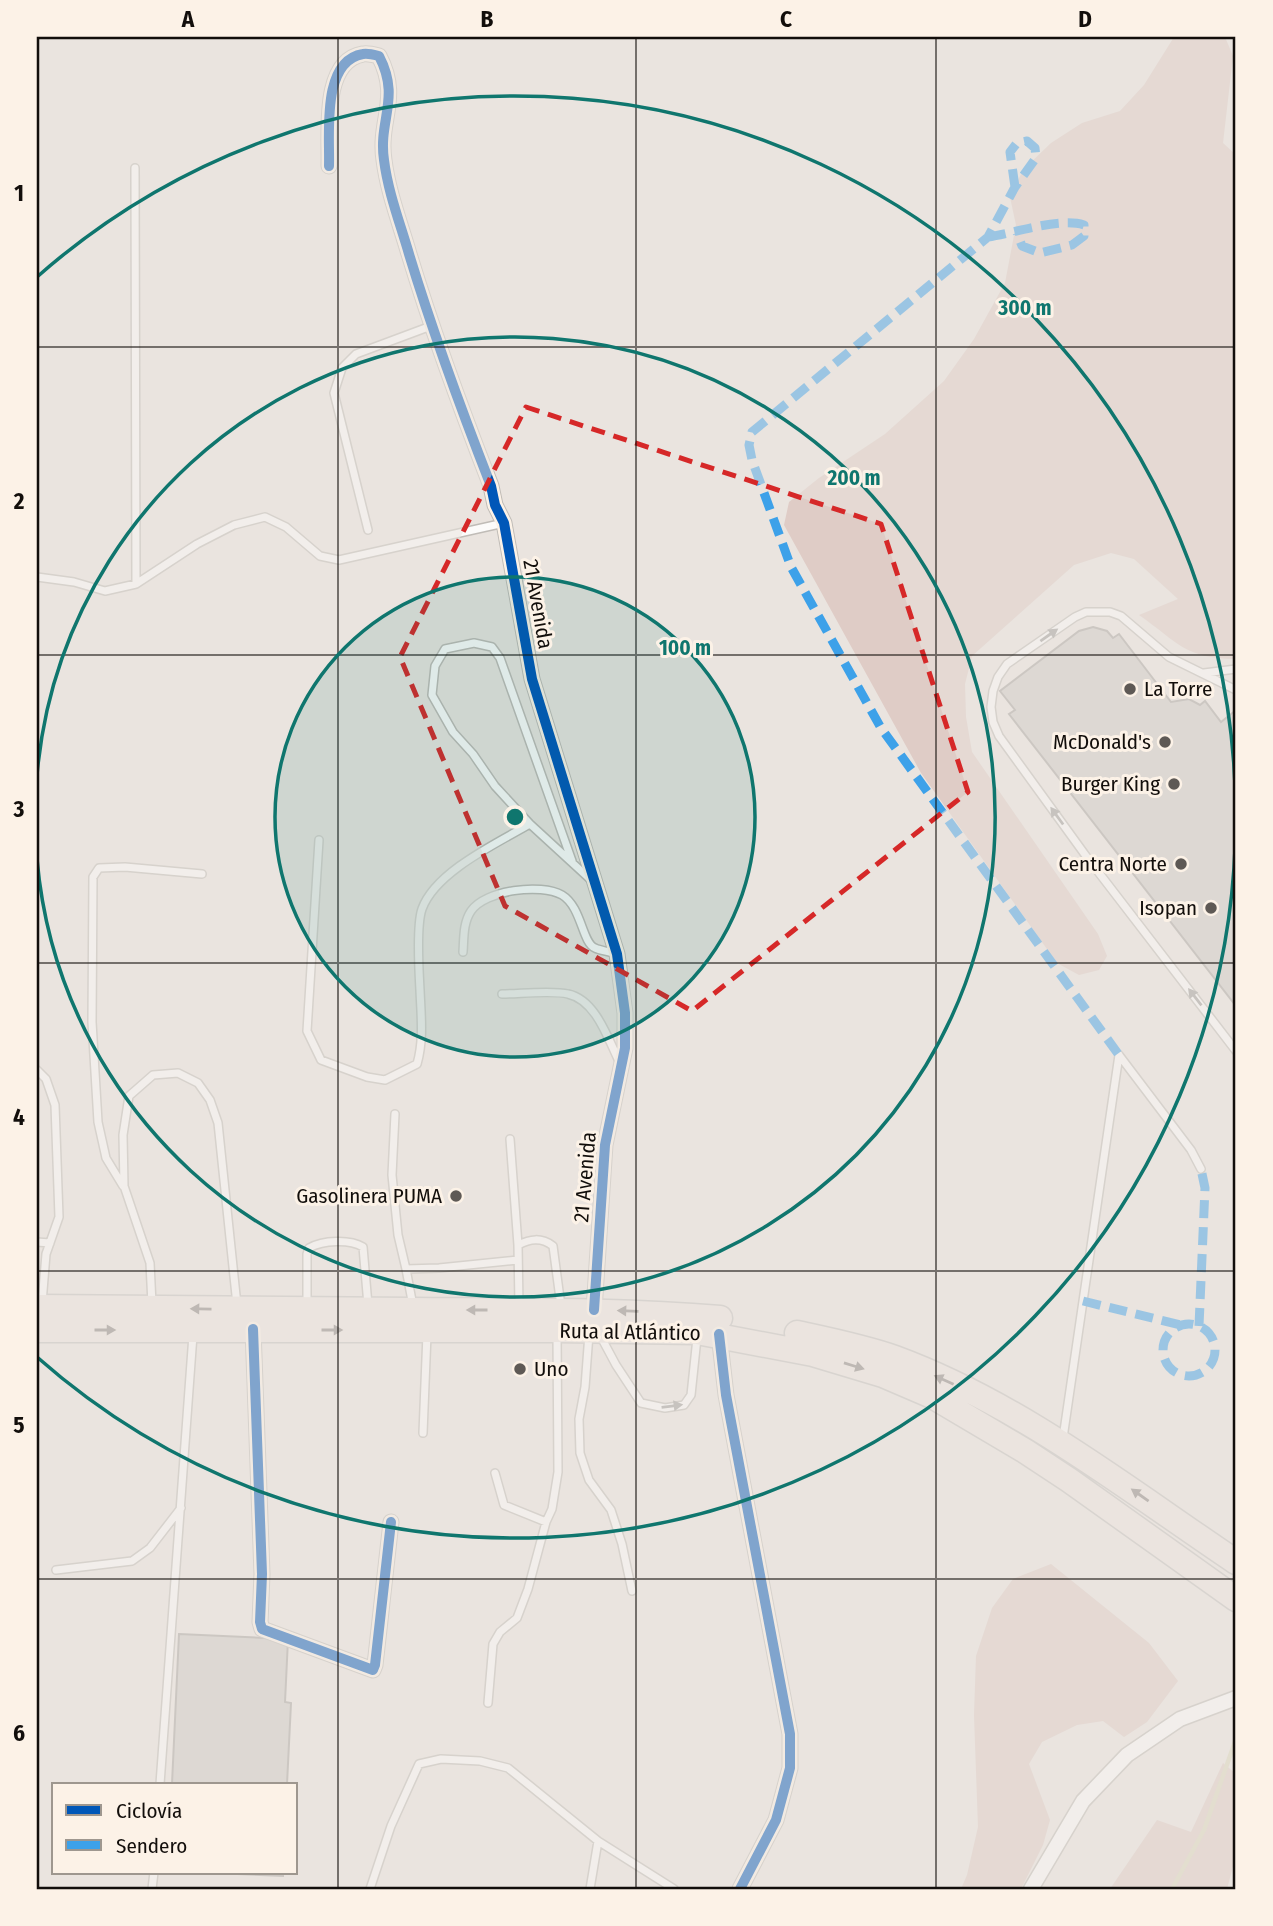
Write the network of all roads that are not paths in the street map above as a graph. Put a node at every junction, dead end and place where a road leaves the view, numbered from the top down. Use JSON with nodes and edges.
{"nodes":[{"id":1,"x":329,"y":166,"type":"dead end"},
{"id":2,"x":135,"y":168,"type":"dead end"},
{"id":3,"x":431,"y":326,"type":"junction"},
{"id":4,"x":504,"y":523,"type":"junction"},
{"id":5,"x":368,"y":530,"type":"dead end"},
{"id":6,"x":37,"y":577,"type":"edge"},
{"id":7,"x":136,"y":584,"type":"junction"},
{"id":8,"x":1236,"y":669,"type":"edge"},
{"id":9,"x":1203,"y":673,"type":"junction"},
{"id":10,"x":1236,"y":690,"type":"edge"},
{"id":11,"x":530,"y":824,"type":"junction"},
{"id":12,"x":319,"y":840,"type":"dead end"},
{"id":13,"x":572,"y":861,"type":"junction"},
{"id":14,"x":202,"y":874,"type":"dead end"},
{"id":15,"x":597,"y":885,"type":"junction"},
{"id":16,"x":463,"y":952,"type":"dead end"},
{"id":17,"x":617,"y":954,"type":"junction"},
{"id":18,"x":502,"y":994,"type":"dead end"},
{"id":19,"x":1236,"y":1051,"type":"edge"},
{"id":20,"x":621,"y":1065,"type":"junction"},
{"id":21,"x":37,"y":1070,"type":"edge"},
{"id":22,"x":395,"y":1114,"type":"dead end"},
{"id":23,"x":510,"y":1139,"type":"dead end"},
{"id":24,"x":1201,"y":1169,"type":"dead end"},
{"id":25,"x":124,"y":1186,"type":"junction"},
{"id":26,"x":37,"y":1242,"type":"edge"},
{"id":27,"x":50,"y":1243,"type":"junction"},
{"id":28,"x":518,"y":1245,"type":"junction"},
{"id":29,"x":518,"y":1260,"type":"junction"},
{"id":30,"x":406,"y":1269,"type":"junction"},
{"id":31,"x":152,"y":1308,"type":"junction"},
{"id":32,"x":238,"y":1309,"type":"junction"},
{"id":33,"x":368,"y":1309,"type":"junction"},
{"id":34,"x":307,"y":1310,"type":"junction"},
{"id":35,"x":519,"y":1310,"type":"junction"},
{"id":36,"x":39,"y":1315,"type":"edge"},
{"id":37,"x":420,"y":1320,"type":"junction"},
{"id":38,"x":560,"y":1320,"type":"junction"},
{"id":39,"x":594,"y":1323,"type":"junction"},
{"id":40,"x":253,"y":1329,"type":"junction"},
{"id":41,"x":193,"y":1330,"type":"junction"},
{"id":42,"x":708,"y":1333,"type":"junction"},
{"id":43,"x":423,"y":1433,"type":"dead end"},
{"id":44,"x":1062,"y":1445,"type":"junction"},
{"id":45,"x":495,"y":1473,"type":"dead end"},
{"id":46,"x":181,"y":1508,"type":"junction"},
{"id":47,"x":391,"y":1522,"type":"dead end"},
{"id":48,"x":547,"y":1522,"type":"junction"},
{"id":49,"x":1236,"y":1559,"type":"edge"},
{"id":50,"x":55,"y":1570,"type":"dead end"},
{"id":51,"x":632,"y":1591,"type":"dead end"},
{"id":52,"x":1234,"y":1594,"type":"edge"},
{"id":53,"x":1236,"y":1698,"type":"edge"},
{"id":54,"x":488,"y":1703,"type":"dead end"},
{"id":55,"x":160,"y":1783,"type":"edge"},
{"id":56,"x":598,"y":1841,"type":"junction"},
{"id":57,"x":370,"y":1889,"type":"edge"},
{"id":58,"x":590,"y":1889,"type":"edge"},
{"id":59,"x":674,"y":1889,"type":"edge"},
{"id":60,"x":740,"y":1889,"type":"edge"},
{"id":61,"x":1031,"y":1889,"type":"edge"}],
"edges":[{"from":1,"to":3,"type":"street","name":"21 Avenida"},
{"from":2,"to":7,"type":"lane"},
{"from":3,"to":4,"type":"street","name":"21 Avenida"},
{"from":3,"to":5,"type":"lane"},
{"from":4,"to":7,"type":"lane"},
{"from":4,"to":15,"type":"street","name":"21 Avenida"},
{"from":6,"to":7,"type":"lane"},
{"from":8,"to":9,"type":"lane"},
{"from":9,"to":10,"type":"lane"},
{"from":19,"to":9,"type":"lane","one_way":true},
{"from":11,"to":12,"type":"lane"},
{"from":11,"to":13,"type":"lane"},
{"from":11,"to":13,"type":"lane"},
{"from":13,"to":15,"type":"lane"},
{"from":14,"to":25,"type":"lane"},
{"from":15,"to":17,"type":"street","name":"21 Avenida"},
{"from":16,"to":17,"type":"lane"},
{"from":17,"to":20,"type":"street","name":"21 Avenida"},
{"from":18,"to":20,"type":"lane"},
{"from":20,"to":39,"type":"street","name":"21 Avenida"},
{"from":21,"to":27,"type":"lane"},
{"from":22,"to":30,"type":"lane"},
{"from":23,"to":28,"type":"lane"},
{"from":24,"to":44,"type":"lane"},
{"from":25,"to":31,"type":"lane"},
{"from":25,"to":32,"type":"lane"},
{"from":26,"to":27,"type":"lane"},
{"from":27,"to":36,"type":"lane"},
{"from":28,"to":29,"type":"lane"},
{"from":28,"to":38,"type":"lane"},
{"from":29,"to":30,"type":"lane"},
{"from":29,"to":35,"type":"lane"},
{"from":30,"to":37,"type":"lane"},
{"from":32,"to":31,"type":"highway","name":"Ruta al Atlántico","one_way":true},
{"from":31,"to":36,"type":"highway","name":"Ruta al Atlántico"},
{"from":32,"to":34,"type":"highway","name":"Ruta al Atlántico"},
{"from":33,"to":34,"type":"highway","name":"Ruta al Atlántico"},
{"from":33,"to":34,"type":"lane"},
{"from":33,"to":37,"type":"highway","name":"Ruta al Atlántico"},
{"from":35,"to":37,"type":"highway","name":"Ruta al Atlántico","one_way":true},
{"from":35,"to":38,"type":"highway","name":"Ruta al Atlántico"},
{"from":36,"to":41,"type":"highway","name":"Ruta al Atlántico","one_way":true},
{"from":37,"to":38,"type":"highway","name":"Ruta al Atlántico"},
{"from":40,"to":37,"type":"highway","name":"Ruta al Atlántico","one_way":true},
{"from":37,"to":43,"type":"lane"},
{"from":38,"to":39,"type":"highway","name":"Ruta al Atlántico"},
{"from":38,"to":48,"type":"lane"},
{"from":39,"to":42,"type":"highway","name":"Ruta al Atlántico"},
{"from":39,"to":42,"type":"lane","one_way":true},
{"from":44,"to":39,"type":"highway","name":"Ruta al Atlántico","one_way":true},
{"from":39,"to":51,"type":"lane"},
{"from":40,"to":41,"type":"highway","name":"Ruta al Atlántico"},
{"from":40,"to":47,"type":"street"},
{"from":41,"to":46,"type":"lane"},
{"from":42,"to":52,"type":"highway","name":"Ruta al Atlántico","one_way":true},
{"from":42,"to":60,"type":"street"},
{"from":49,"to":44,"type":"highway","name":"Ruta al Atlántico","one_way":true},
{"from":45,"to":48,"type":"lane"},
{"from":46,"to":50,"type":"lane"},
{"from":46,"to":55,"type":"lane"},
{"from":48,"to":54,"type":"lane"},
{"from":53,"to":61,"type":"street"},
{"from":56,"to":57,"type":"lane"},
{"from":56,"to":58,"type":"lane"},
{"from":56,"to":59,"type":"lane"}]}
